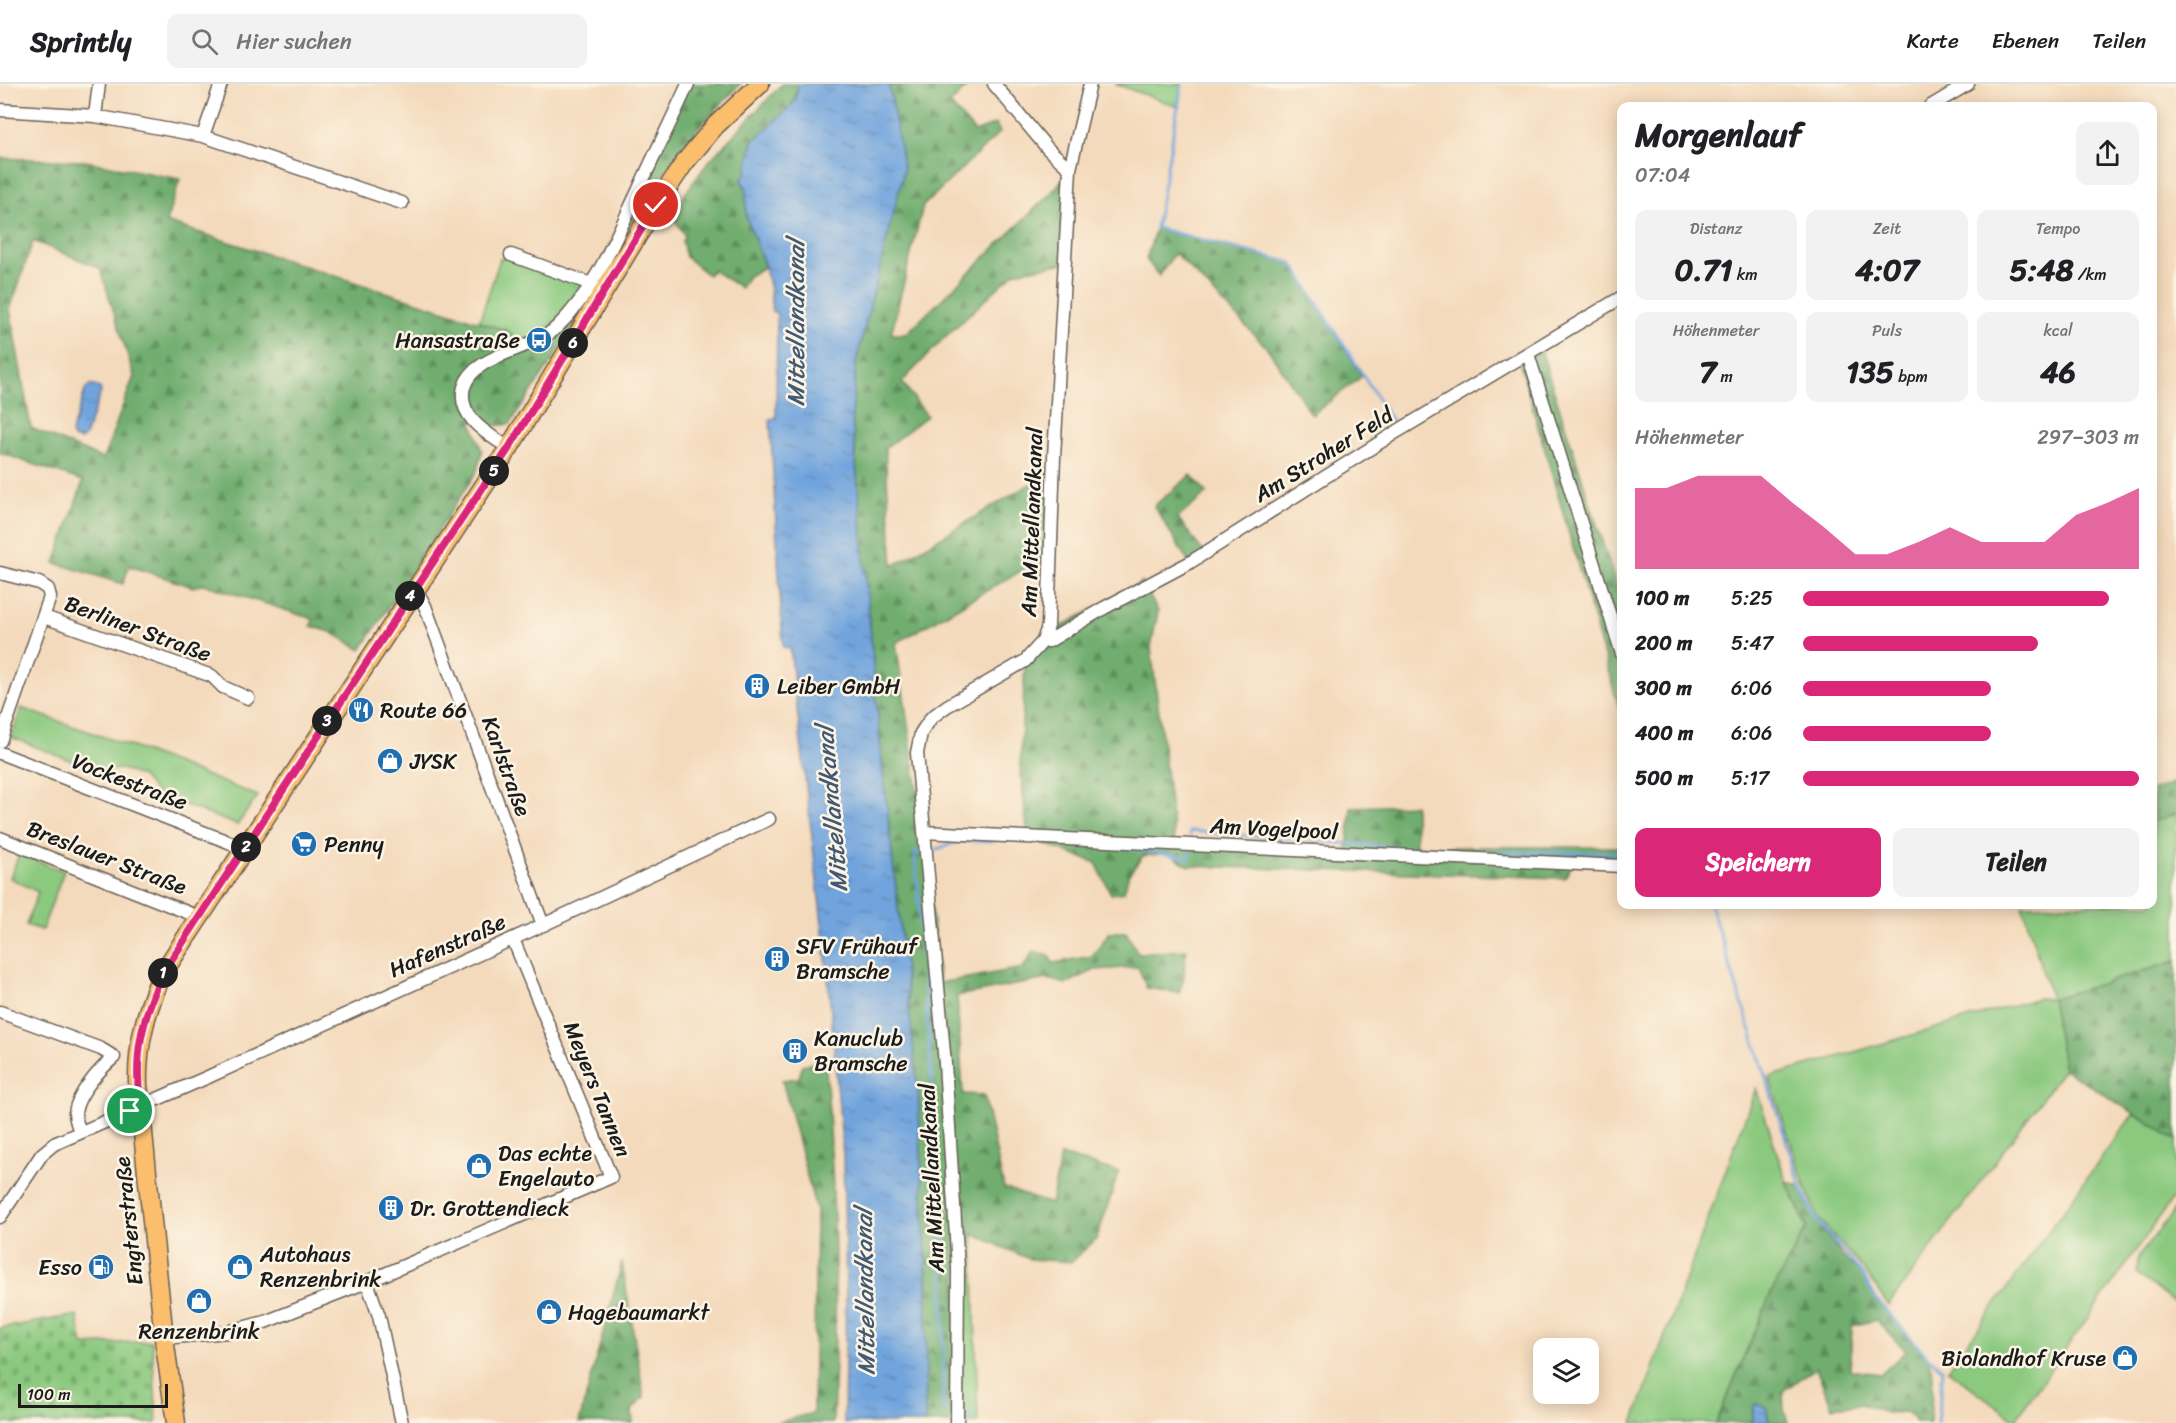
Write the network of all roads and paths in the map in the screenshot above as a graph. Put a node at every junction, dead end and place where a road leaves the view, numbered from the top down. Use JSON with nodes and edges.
{"nodes":[{"id":1,"x":99,"y":84,"type":"edge"},
{"id":2,"x":221,"y":84,"type":"edge"},
{"id":3,"x":688,"y":84,"type":"edge"},
{"id":4,"x":760,"y":84,"type":"edge"},
{"id":5,"x":994,"y":84,"type":"edge"},
{"id":6,"x":1090,"y":84,"type":"edge"},
{"id":7,"x":1968,"y":84,"type":"edge"},
{"id":8,"x":1938,"y":102,"type":"edge"},
{"id":9,"x":0,"y":110,"type":"edge"},
{"id":10,"x":95,"y":116,"type":"junction"},
{"id":11,"x":199,"y":136,"type":"junction"},
{"id":12,"x":1070,"y":170,"type":"junction"},
{"id":13,"x":402,"y":203,"type":"dead end"},
{"id":14,"x":511,"y":255,"type":"dead end"},
{"id":15,"x":591,"y":284,"type":"junction"},
{"id":16,"x":1617,"y":300,"type":"edge"},
{"id":17,"x":1528,"y":354,"type":"junction"},
{"id":18,"x":509,"y":448,"type":"junction"},
{"id":19,"x":0,"y":573,"type":"edge"},
{"id":20,"x":413,"y":592,"type":"junction"},
{"id":21,"x":44,"y":617,"type":"junction"},
{"id":22,"x":1617,"y":638,"type":"edge"},
{"id":23,"x":1043,"y":641,"type":"junction"},
{"id":24,"x":248,"y":698,"type":"dead end"},
{"id":25,"x":0,"y":741,"type":"edge"},
{"id":26,"x":0,"y":753,"type":"edge"},
{"id":27,"x":769,"y":819,"type":"dead end"},
{"id":28,"x":924,"y":832,"type":"junction"},
{"id":29,"x":0,"y":838,"type":"edge"},
{"id":30,"x":244,"y":850,"type":"junction"},
{"id":31,"x":1617,"y":866,"type":"edge"},
{"id":32,"x":199,"y":916,"type":"junction"},
{"id":33,"x":543,"y":925,"type":"junction"},
{"id":34,"x":513,"y":939,"type":"junction"},
{"id":35,"x":0,"y":1012,"type":"edge"},
{"id":36,"x":140,"y":1106,"type":"junction"},
{"id":37,"x":80,"y":1132,"type":"junction"},
{"id":38,"x":0,"y":1217,"type":"edge"},
{"id":39,"x":367,"y":1282,"type":"junction"},
{"id":40,"x":164,"y":1338,"type":"junction"},
{"id":41,"x":176,"y":1423,"type":"edge"},
{"id":42,"x":402,"y":1423,"type":"edge"},
{"id":43,"x":957,"y":1423,"type":"edge"}],
"edges":[{"from":1,"to":10,"type":"street"},
{"from":2,"to":11,"type":"street"},
{"from":3,"to":15,"type":"street"},
{"from":4,"to":18,"type":"main road","name":"Engterstraße"},
{"from":5,"to":12,"type":"street"},
{"from":6,"to":12,"type":"street","name":"Am Mittellandkanal"},
{"from":7,"to":8,"type":"street"},
{"from":9,"to":10,"type":"street"},
{"from":10,"to":11,"type":"street"},
{"from":11,"to":13,"type":"street"},
{"from":12,"to":23,"type":"street","name":"Am Mittellandkanal"},
{"from":14,"to":15,"type":"street"},
{"from":15,"to":18,"type":"street"},
{"from":16,"to":17,"type":"street","name":"Am Stroher Feld"},
{"from":17,"to":22,"type":"street"},
{"from":17,"to":23,"type":"street","name":"Am Stroher Feld"},
{"from":18,"to":20,"type":"main road","name":"Engterstraße"},
{"from":19,"to":21,"type":"street"},
{"from":20,"to":30,"type":"main road","name":"Engterstraße"},
{"from":20,"to":33,"type":"street","name":"Karlstraße"},
{"from":21,"to":24,"type":"street","name":"Berliner Straße"},
{"from":21,"to":25,"type":"street"},
{"from":23,"to":28,"type":"street","name":"Am Mittellandkanal"},
{"from":26,"to":30,"type":"street","name":"Vockestraße"},
{"from":27,"to":33,"type":"street","name":"Hafenstraße"},
{"from":28,"to":31,"type":"street","name":"Am Vogelpool"},
{"from":28,"to":43,"type":"street","name":"Am Mittellandkanal"},
{"from":29,"to":32,"type":"street","name":"Breslauer Straße"},
{"from":30,"to":32,"type":"main road","name":"Engterstraße"},
{"from":32,"to":36,"type":"main road","name":"Engterstraße"},
{"from":33,"to":34,"type":"street","name":"Hafenstraße"},
{"from":34,"to":36,"type":"street","name":"Hafenstraße"},
{"from":34,"to":39,"type":"street","name":"Meyers Tannen"},
{"from":35,"to":37,"type":"street"},
{"from":36,"to":37,"type":"street","name":"Hafenstraße"},
{"from":36,"to":40,"type":"main road","name":"Engterstraße"},
{"from":37,"to":38,"type":"street","name":"Hafenstraße"},
{"from":39,"to":40,"type":"street","name":"Meyers Tannen"},
{"from":39,"to":42,"type":"street"},
{"from":40,"to":41,"type":"main road","name":"Engterstraße"}]}
